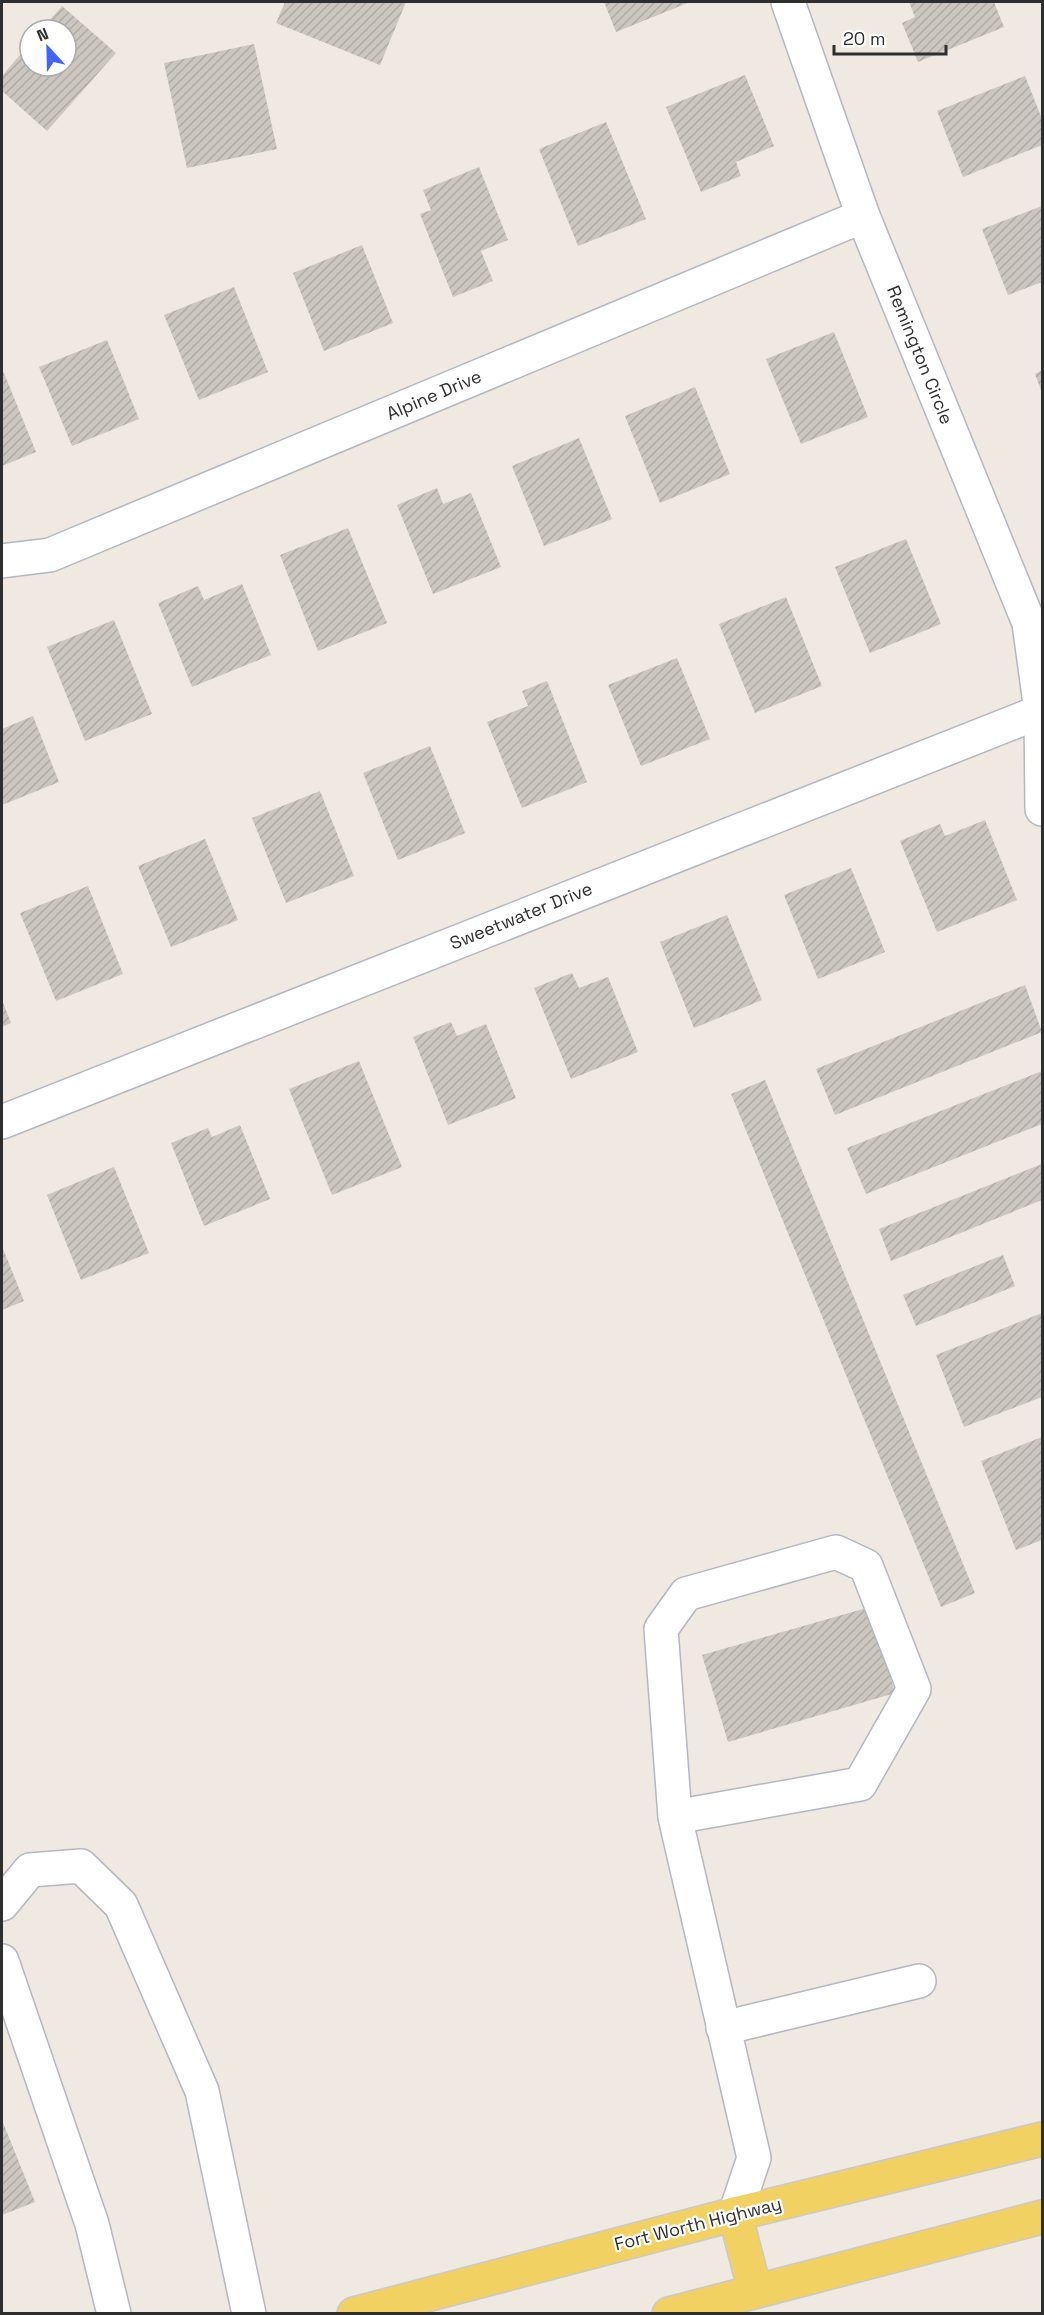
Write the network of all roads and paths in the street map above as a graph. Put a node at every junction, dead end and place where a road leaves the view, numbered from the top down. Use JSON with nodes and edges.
{"nodes":[{"id":1,"x":788,"y":2,"type":"edge"},
{"id":2,"x":864,"y":216,"type":"junction"},
{"id":3,"x":2,"y":561,"type":"edge"},
{"id":4,"x":1042,"y":711,"type":"edge"},
{"id":5,"x":1042,"y":809,"type":"edge"},
{"id":6,"x":2,"y":1122,"type":"edge"},
{"id":7,"x":675,"y":1817,"type":"junction"},
{"id":8,"x":2,"y":1904,"type":"edge"},
{"id":9,"x":2,"y":1961,"type":"edge"},
{"id":10,"x":919,"y":1981,"type":"dead end"},
{"id":11,"x":723,"y":2028,"type":"junction"},
{"id":12,"x":1042,"y":2139,"type":"edge"},
{"id":13,"x":735,"y":2214,"type":"junction"},
{"id":14,"x":1042,"y":2217,"type":"edge"},
{"id":15,"x":757,"y":2302,"type":"edge"},
{"id":16,"x":114,"y":2313,"type":"edge"},
{"id":17,"x":249,"y":2313,"type":"edge"},
{"id":18,"x":354,"y":2313,"type":"edge"},
{"id":19,"x":669,"y":2313,"type":"edge"}],
"edges":[{"from":1,"to":2,"type":"street","name":"Remington Circle"},
{"from":2,"to":3,"type":"street","name":"Alpine Drive"},
{"from":2,"to":4,"type":"street","name":"Remington Circle"},
{"from":4,"to":5,"type":"street"},
{"from":4,"to":6,"type":"street","name":"Sweetwater Drive"},
{"from":7,"to":7,"type":"street"},
{"from":7,"to":11,"type":"street"},
{"from":8,"to":17,"type":"street"},
{"from":9,"to":16,"type":"street"},
{"from":10,"to":11,"type":"street"},
{"from":11,"to":13,"type":"street"},
{"from":12,"to":13,"type":"main road","name":"Fort Worth Highway"},
{"from":13,"to":15,"type":"main road"},
{"from":13,"to":18,"type":"main road","name":"Fort Worth Highway"},
{"from":14,"to":15,"type":"main road"},
{"from":15,"to":19,"type":"main road"}]}
